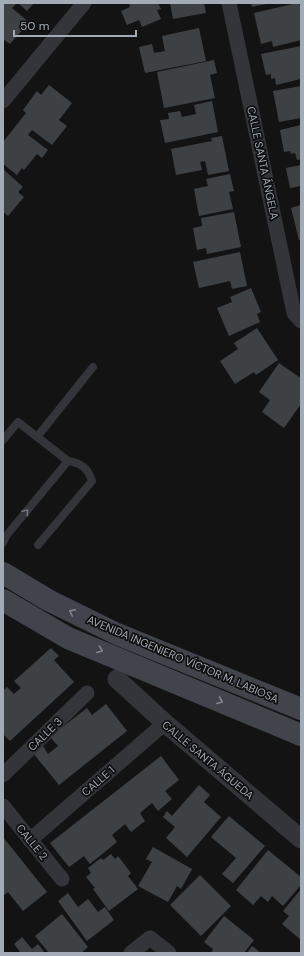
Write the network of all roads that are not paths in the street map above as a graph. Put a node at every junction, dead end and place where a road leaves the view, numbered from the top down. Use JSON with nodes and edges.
{"nodes":[{"id":1,"x":84,"y":3,"type":"edge"},
{"id":2,"x":229,"y":3,"type":"edge"},
{"id":3,"x":3,"y":101,"type":"edge"},
{"id":4,"x":301,"y":321,"type":"edge"},
{"id":5,"x":94,"y":367,"type":"dead end"},
{"id":6,"x":37,"y":437,"type":"junction"},
{"id":7,"x":3,"y":440,"type":"edge"},
{"id":8,"x":68,"y":461,"type":"junction"},
{"id":9,"x":3,"y":543,"type":"edge"},
{"id":10,"x":38,"y":545,"type":"dead end"},
{"id":11,"x":3,"y":573,"type":"edge"},
{"id":12,"x":3,"y":600,"type":"edge"},
{"id":13,"x":117,"y":679,"type":"dead end"},
{"id":14,"x":87,"y":693,"type":"dead end"},
{"id":15,"x":301,"y":709,"type":"edge"},
{"id":16,"x":165,"y":723,"type":"junction"},
{"id":17,"x":301,"y":735,"type":"edge"},
{"id":18,"x":3,"y":775,"type":"edge"},
{"id":19,"x":3,"y":806,"type":"edge"},
{"id":20,"x":301,"y":839,"type":"edge"},
{"id":21,"x":30,"y":840,"type":"junction"},
{"id":22,"x":62,"y":879,"type":"dead end"},
{"id":23,"x":131,"y":953,"type":"edge"},
{"id":24,"x":169,"y":953,"type":"edge"}],
"edges":[{"from":1,"to":3,"type":"street"},
{"from":2,"to":4,"type":"street","name":"CALLE SANTA ÁNGELA"},
{"from":5,"to":6,"type":"lane"},
{"from":6,"to":7,"type":"lane"},
{"from":6,"to":8,"type":"lane"},
{"from":9,"to":8,"type":"lane","one_way":true},
{"from":8,"to":10,"type":"lane"},
{"from":15,"to":11,"type":"main road","name":"AVENIDA INGENIERO VÍCTOR M. LABIOSA","one_way":true},
{"from":12,"to":17,"type":"main road","one_way":true},
{"from":13,"to":16,"type":"street","name":"CALLE SANTA ÁGUEDA"},
{"from":14,"to":18,"type":"street","name":"CALLE 3"},
{"from":16,"to":20,"type":"street","name":"CALLE SANTA ÁGUEDA"},
{"from":16,"to":21,"type":"street","name":"CALLE 1"},
{"from":19,"to":21,"type":"street","name":"CALLE 2"},
{"from":21,"to":22,"type":"street","name":"CALLE 2"},
{"from":23,"to":24,"type":"street"}]}
